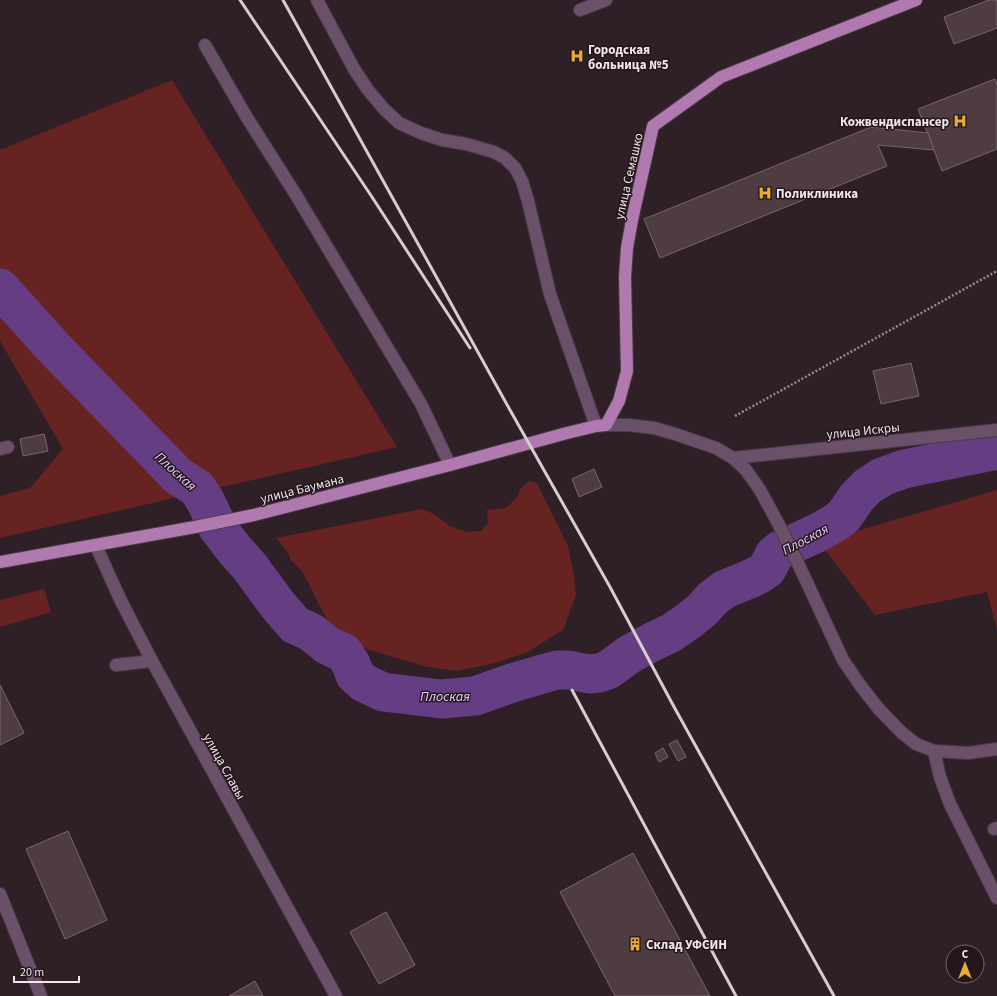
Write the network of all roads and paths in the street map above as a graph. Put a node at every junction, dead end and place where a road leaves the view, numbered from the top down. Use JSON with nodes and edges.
{"nodes":[{"id":1,"x":317,"y":0,"type":"edge"},
{"id":2,"x":606,"y":0,"type":"edge"},
{"id":3,"x":916,"y":0,"type":"edge"},
{"id":4,"x":580,"y":10,"type":"dead end"},
{"id":5,"x":205,"y":45,"type":"dead end"},
{"id":6,"x":997,"y":271,"type":"edge"},
{"id":7,"x":735,"y":416,"type":"dead end"},
{"id":8,"x":601,"y":426,"type":"junction"},
{"id":9,"x":997,"y":430,"type":"edge"},
{"id":10,"x":733,"y":458,"type":"junction"},
{"id":11,"x":450,"y":465,"type":"junction"},
{"id":12,"x":96,"y":546,"type":"junction"},
{"id":13,"x":0,"y":562,"type":"edge"},
{"id":14,"x":152,"y":661,"type":"junction"},
{"id":15,"x":116,"y":665,"type":"dead end"},
{"id":16,"x":997,"y":749,"type":"edge"},
{"id":17,"x":934,"y":751,"type":"junction"},
{"id":18,"x":0,"y":894,"type":"edge"},
{"id":19,"x":997,"y":898,"type":"edge"},
{"id":20,"x":41,"y":996,"type":"edge"},
{"id":21,"x":336,"y":996,"type":"edge"}],
"edges":[{"from":1,"to":8,"type":"street"},
{"from":2,"to":4,"type":"street"},
{"from":3,"to":8,"type":"main road","name":"улица Семашко"},
{"from":5,"to":11,"type":"street"},
{"from":6,"to":7,"type":"path"},
{"from":8,"to":10,"type":"street"},
{"from":8,"to":11,"type":"main road","name":"улица Баумана"},
{"from":9,"to":10,"type":"street","name":"улица Искры"},
{"from":10,"to":17,"type":"street"},
{"from":11,"to":12,"type":"main road","name":"улица Баумана"},
{"from":12,"to":13,"type":"main road","name":"улица Баумана"},
{"from":12,"to":14,"type":"street","name":"улица Славы"},
{"from":14,"to":15,"type":"street"},
{"from":14,"to":21,"type":"street","name":"улица Славы"},
{"from":16,"to":17,"type":"street"},
{"from":17,"to":19,"type":"street"},
{"from":18,"to":20,"type":"street"}]}
